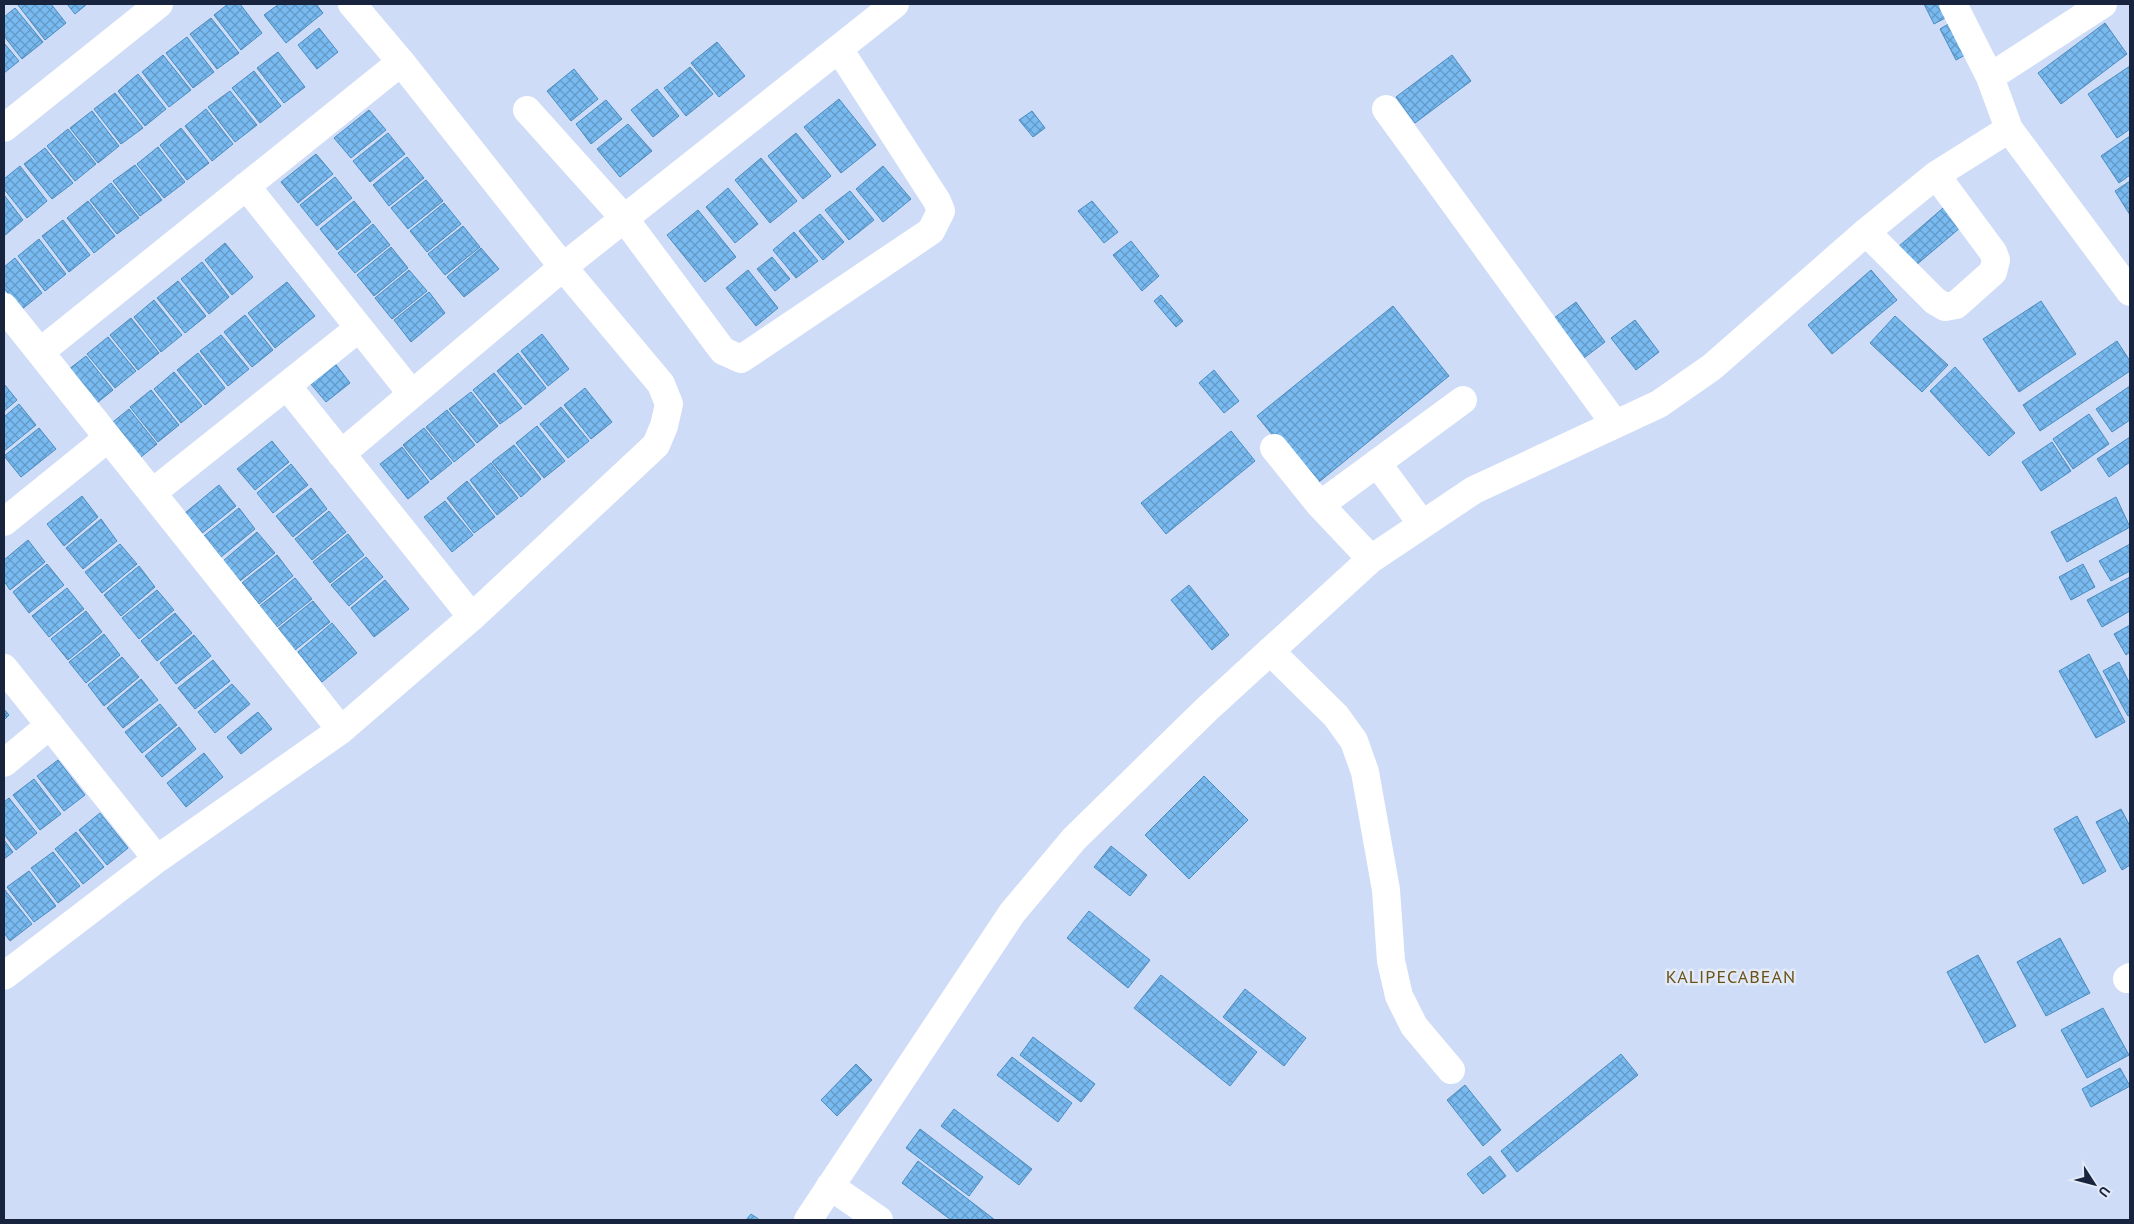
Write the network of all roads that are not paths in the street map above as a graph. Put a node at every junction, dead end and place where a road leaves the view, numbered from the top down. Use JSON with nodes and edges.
{"nodes":[{"id":1,"x":159,"y":4,"type":"edge"},
{"id":2,"x":352,"y":4,"type":"edge"},
{"id":3,"x":895,"y":4,"type":"edge"},
{"id":4,"x":1953,"y":4,"type":"edge"},
{"id":5,"x":2103,"y":4,"type":"edge"},
{"id":6,"x":838,"y":49,"type":"junction"},
{"id":7,"x":401,"y":62,"type":"junction"},
{"id":8,"x":1990,"y":77,"type":"junction"},
{"id":9,"x":1386,"y":109,"type":"dead end"},
{"id":10,"x":527,"y":110,"type":"dead end"},
{"id":11,"x":4,"y":128,"type":"edge"},
{"id":12,"x":2009,"y":129,"type":"junction"},
{"id":13,"x":1936,"y":175,"type":"junction"},
{"id":14,"x":246,"y":186,"type":"junction"},
{"id":15,"x":617,"y":224,"type":"junction"},
{"id":16,"x":1866,"y":232,"type":"junction"},
{"id":17,"x":572,"y":260,"type":"junction"},
{"id":18,"x":2130,"y":292,"type":"edge"},
{"id":19,"x":4,"y":307,"type":"edge"},
{"id":20,"x":359,"y":328,"type":"junction"},
{"id":21,"x":40,"y":352,"type":"junction"},
{"id":22,"x":287,"y":386,"type":"junction"},
{"id":23,"x":412,"y":394,"type":"junction"},
{"id":24,"x":1463,"y":400,"type":"dead end"},
{"id":25,"x":1615,"y":424,"type":"junction"},
{"id":26,"x":108,"y":438,"type":"junction"},
{"id":27,"x":1274,"y":448,"type":"dead end"},
{"id":28,"x":341,"y":454,"type":"junction"},
{"id":29,"x":1377,"y":464,"type":"junction"},
{"id":30,"x":152,"y":494,"type":"junction"},
{"id":31,"x":1320,"y":505,"type":"junction"},
{"id":32,"x":4,"y":522,"type":"edge"},
{"id":33,"x":1422,"y":524,"type":"junction"},
{"id":34,"x":1371,"y":559,"type":"junction"},
{"id":35,"x":472,"y":617,"type":"junction"},
{"id":36,"x":1270,"y":652,"type":"junction"},
{"id":37,"x":4,"y":668,"type":"edge"},
{"id":38,"x":50,"y":725,"type":"junction"},
{"id":39,"x":341,"y":730,"type":"junction"},
{"id":40,"x":4,"y":763,"type":"edge"},
{"id":41,"x":157,"y":859,"type":"junction"},
{"id":42,"x":4,"y":976,"type":"edge"},
{"id":43,"x":1451,"y":1070,"type":"dead end"},
{"id":44,"x":830,"y":1186,"type":"junction"},
{"id":45,"x":808,"y":1220,"type":"edge"},
{"id":46,"x":879,"y":1220,"type":"edge"}],
"edges":[{"from":1,"to":11,"type":"street"},
{"from":2,"to":7,"type":"street"},
{"from":3,"to":6,"type":"street"},
{"from":4,"to":8,"type":"street"},
{"from":5,"to":8,"type":"street"},
{"from":6,"to":15,"type":"street"},
{"from":6,"to":15,"type":"street"},
{"from":7,"to":14,"type":"street"},
{"from":7,"to":17,"type":"street"},
{"from":8,"to":12,"type":"street"},
{"from":9,"to":25,"type":"street"},
{"from":10,"to":15,"type":"street"},
{"from":12,"to":13,"type":"street"},
{"from":12,"to":18,"type":"street"},
{"from":13,"to":16,"type":"street"},
{"from":13,"to":16,"type":"street"},
{"from":14,"to":20,"type":"street"},
{"from":14,"to":21,"type":"street"},
{"from":15,"to":17,"type":"street"},
{"from":16,"to":25,"type":"street"},
{"from":17,"to":23,"type":"street"},
{"from":17,"to":35,"type":"street"},
{"from":19,"to":21,"type":"street"},
{"from":20,"to":22,"type":"street"},
{"from":20,"to":23,"type":"street"},
{"from":21,"to":26,"type":"street"},
{"from":22,"to":28,"type":"street"},
{"from":22,"to":30,"type":"street"},
{"from":23,"to":28,"type":"street"},
{"from":24,"to":29,"type":"street"},
{"from":25,"to":33,"type":"street"},
{"from":26,"to":30,"type":"street"},
{"from":26,"to":32,"type":"street"},
{"from":27,"to":31,"type":"street"},
{"from":28,"to":35,"type":"street"},
{"from":29,"to":31,"type":"street"},
{"from":29,"to":33,"type":"street"},
{"from":30,"to":39,"type":"street"},
{"from":31,"to":34,"type":"street"},
{"from":33,"to":34,"type":"street"},
{"from":34,"to":36,"type":"street"},
{"from":35,"to":39,"type":"street"},
{"from":36,"to":43,"type":"street"},
{"from":36,"to":44,"type":"street"},
{"from":37,"to":38,"type":"street"},
{"from":38,"to":40,"type":"street"},
{"from":38,"to":41,"type":"street"},
{"from":39,"to":41,"type":"street"},
{"from":41,"to":42,"type":"street"},
{"from":44,"to":45,"type":"street"},
{"from":44,"to":46,"type":"street"}]}
